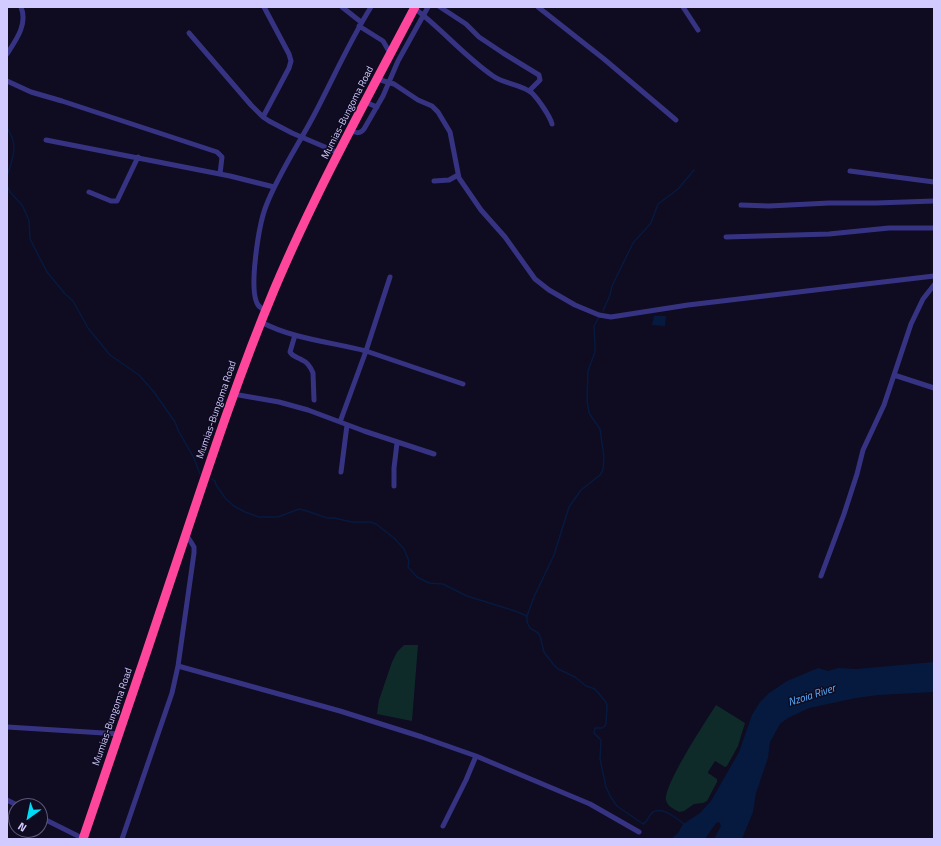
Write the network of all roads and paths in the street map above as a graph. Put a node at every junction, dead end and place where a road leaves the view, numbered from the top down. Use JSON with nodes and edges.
{"nodes":[{"id":1,"x":21,"y":7,"type":"edge"},
{"id":2,"x":264,"y":7,"type":"edge"},
{"id":3,"x":342,"y":7,"type":"edge"},
{"id":4,"x":371,"y":7,"type":"edge"},
{"id":5,"x":428,"y":7,"type":"edge"},
{"id":6,"x":440,"y":7,"type":"edge"},
{"id":7,"x":538,"y":7,"type":"edge"},
{"id":8,"x":683,"y":7,"type":"edge"},
{"id":9,"x":415,"y":8,"type":"edge"},
{"id":10,"x":423,"y":15,"type":"junction"},
{"id":11,"x":360,"y":24,"type":"junction"},
{"id":12,"x":404,"y":27,"type":"junction"},
{"id":13,"x":698,"y":30,"type":"dead end"},
{"id":14,"x":414,"y":32,"type":"junction"},
{"id":15,"x":189,"y":33,"type":"dead end"},
{"id":16,"x":396,"y":43,"type":"junction"},
{"id":17,"x":405,"y":48,"type":"junction"},
{"id":18,"x":7,"y":54,"type":"edge"},
{"id":19,"x":390,"y":55,"type":"junction"},
{"id":20,"x":398,"y":61,"type":"junction"},
{"id":21,"x":379,"y":75,"type":"junction"},
{"id":22,"x":391,"y":76,"type":"junction"},
{"id":23,"x":7,"y":81,"type":"edge"},
{"id":24,"x":388,"y":82,"type":"junction"},
{"id":25,"x":529,"y":91,"type":"junction"},
{"id":26,"x":366,"y":102,"type":"junction"},
{"id":27,"x":377,"y":107,"type":"junction"},
{"id":28,"x":263,"y":117,"type":"junction"},
{"id":29,"x":676,"y":120,"type":"dead end"},
{"id":30,"x":552,"y":124,"type":"dead end"},
{"id":31,"x":351,"y":131,"type":"junction"},
{"id":32,"x":302,"y":136,"type":"junction"},
{"id":33,"x":46,"y":140,"type":"dead end"},
{"id":34,"x":340,"y":153,"type":"junction"},
{"id":35,"x":138,"y":157,"type":"junction"},
{"id":36,"x":850,"y":171,"type":"dead end"},
{"id":37,"x":220,"y":174,"type":"junction"},
{"id":38,"x":458,"y":175,"type":"junction"},
{"id":39,"x":434,"y":181,"type":"dead end"},
{"id":40,"x":934,"y":182,"type":"edge"},
{"id":41,"x":274,"y":188,"type":"junction"},
{"id":42,"x":89,"y":192,"type":"dead end"},
{"id":43,"x":934,"y":201,"type":"edge"},
{"id":44,"x":741,"y":205,"type":"dead end"},
{"id":45,"x":934,"y":228,"type":"edge"},
{"id":46,"x":726,"y":237,"type":"dead end"},
{"id":47,"x":934,"y":276,"type":"edge"},
{"id":48,"x":390,"y":277,"type":"dead end"},
{"id":49,"x":934,"y":285,"type":"edge"},
{"id":50,"x":266,"y":310,"type":"junction"},
{"id":51,"x":261,"y":322,"type":"junction"},
{"id":52,"x":295,"y":335,"type":"junction"},
{"id":53,"x":366,"y":352,"type":"junction"},
{"id":54,"x":894,"y":375,"type":"junction"},
{"id":55,"x":463,"y":384,"type":"dead end"},
{"id":56,"x":934,"y":388,"type":"edge"},
{"id":57,"x":233,"y":394,"type":"junction"},
{"id":58,"x":314,"y":400,"type":"dead end"},
{"id":59,"x":340,"y":422,"type":"junction"},
{"id":60,"x":347,"y":425,"type":"junction"},
{"id":61,"x":397,"y":443,"type":"junction"},
{"id":62,"x":434,"y":454,"type":"dead end"},
{"id":63,"x":341,"y":472,"type":"dead end"},
{"id":64,"x":394,"y":486,"type":"dead end"},
{"id":65,"x":186,"y":534,"type":"junction"},
{"id":66,"x":821,"y":576,"type":"dead end"},
{"id":67,"x":178,"y":666,"type":"junction"},
{"id":68,"x":7,"y":727,"type":"edge"},
{"id":69,"x":120,"y":734,"type":"junction"},
{"id":70,"x":476,"y":756,"type":"junction"},
{"id":71,"x":48,"y":821,"type":"edge"},
{"id":72,"x":443,"y":826,"type":"dead end"},
{"id":73,"x":639,"y":832,"type":"dead end"},
{"id":74,"x":83,"y":839,"type":"edge"},
{"id":75,"x":122,"y":839,"type":"edge"}],
"edges":[{"from":1,"to":18,"type":"street"},
{"from":2,"to":28,"type":"street"},
{"from":3,"to":11,"type":"street"},
{"from":4,"to":11,"type":"street"},
{"from":5,"to":10,"type":"street"},
{"from":6,"to":25,"type":"street"},
{"from":7,"to":29,"type":"street"},
{"from":8,"to":13,"type":"street"},
{"from":9,"to":10,"type":"street"},
{"from":9,"to":12,"type":"highway","name":"Mumias-Bungoma Road"},
{"from":10,"to":14,"type":"street"},
{"from":10,"to":25,"type":"street"},
{"from":11,"to":19,"type":"street"},
{"from":11,"to":32,"type":"street"},
{"from":12,"to":14,"type":"street"},
{"from":12,"to":16,"type":"highway","name":"Mumias-Bungoma Road"},
{"from":14,"to":17,"type":"street"},
{"from":15,"to":28,"type":"street"},
{"from":16,"to":17,"type":"street"},
{"from":16,"to":19,"type":"highway","name":"Mumias-Bungoma Road"},
{"from":17,"to":20,"type":"street"},
{"from":19,"to":20,"type":"street"},
{"from":19,"to":21,"type":"highway","name":"Mumias-Bungoma Road"},
{"from":20,"to":22,"type":"street"},
{"from":21,"to":22,"type":"street"},
{"from":21,"to":24,"type":"street"},
{"from":21,"to":26,"type":"highway","name":"Mumias-Bungoma Road"},
{"from":22,"to":24,"type":"street"},
{"from":23,"to":37,"type":"street"},
{"from":24,"to":27,"type":"street"},
{"from":24,"to":38,"type":"street"},
{"from":25,"to":30,"type":"street"},
{"from":26,"to":27,"type":"street"},
{"from":26,"to":31,"type":"highway","name":"Mumias-Bungoma Road"},
{"from":27,"to":31,"type":"street"},
{"from":28,"to":32,"type":"street"},
{"from":31,"to":34,"type":"highway","name":"Mumias-Bungoma Road"},
{"from":32,"to":34,"type":"street"},
{"from":32,"to":41,"type":"street"},
{"from":33,"to":35,"type":"street"},
{"from":34,"to":50,"type":"highway","name":"Mumias-Bungoma Road"},
{"from":35,"to":37,"type":"street"},
{"from":35,"to":42,"type":"street"},
{"from":36,"to":40,"type":"street"},
{"from":37,"to":41,"type":"street"},
{"from":38,"to":39,"type":"street"},
{"from":38,"to":47,"type":"street"},
{"from":41,"to":50,"type":"street"},
{"from":43,"to":44,"type":"street"},
{"from":45,"to":46,"type":"street"},
{"from":48,"to":53,"type":"street"},
{"from":49,"to":54,"type":"street"},
{"from":50,"to":51,"type":"highway","name":"Mumias-Bungoma Road"},
{"from":51,"to":52,"type":"street"},
{"from":51,"to":57,"type":"highway","name":"Mumias-Bungoma Road"},
{"from":52,"to":53,"type":"street"},
{"from":52,"to":58,"type":"street"},
{"from":53,"to":55,"type":"street"},
{"from":53,"to":59,"type":"street"},
{"from":54,"to":56,"type":"street"},
{"from":54,"to":66,"type":"street"},
{"from":57,"to":59,"type":"street"},
{"from":57,"to":65,"type":"highway","name":"Mumias-Bungoma Road"},
{"from":59,"to":60,"type":"street"},
{"from":60,"to":61,"type":"street"},
{"from":60,"to":63,"type":"street"},
{"from":61,"to":62,"type":"street"},
{"from":61,"to":64,"type":"street"},
{"from":65,"to":67,"type":"street"},
{"from":65,"to":69,"type":"highway","name":"Mumias-Bungoma Road"},
{"from":67,"to":70,"type":"street"},
{"from":67,"to":75,"type":"street"},
{"from":68,"to":69,"type":"street"},
{"from":69,"to":74,"type":"highway","name":"Mumias-Bungoma Road"},
{"from":70,"to":72,"type":"street"},
{"from":70,"to":73,"type":"street"},
{"from":71,"to":74,"type":"street"}]}
